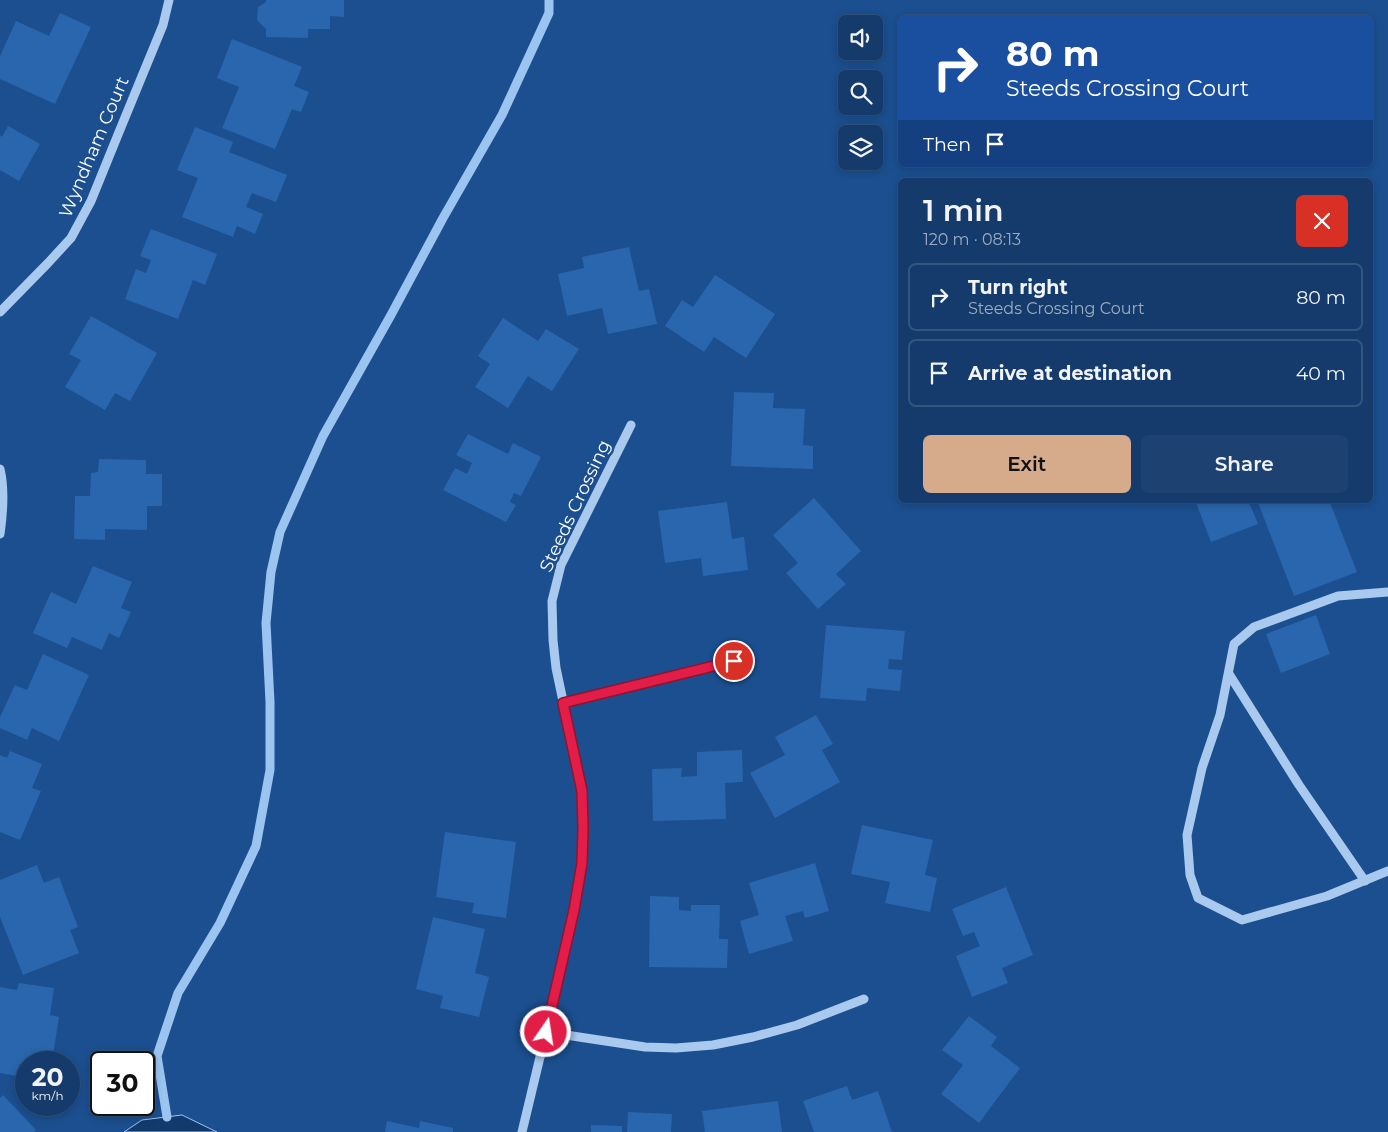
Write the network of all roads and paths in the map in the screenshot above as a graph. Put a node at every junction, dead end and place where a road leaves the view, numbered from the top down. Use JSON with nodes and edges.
{"nodes":[{"id":1,"x":169,"y":0,"type":"edge"},
{"id":2,"x":0,"y":312,"type":"edge"},
{"id":3,"x":631,"y":425,"type":"dead end"},
{"id":4,"x":0,"y":469,"type":"edge"},
{"id":5,"x":0,"y":534,"type":"edge"},
{"id":6,"x":1388,"y":592,"type":"edge"},
{"id":7,"x":734,"y":661,"type":"dead end"},
{"id":8,"x":1229,"y":674,"type":"junction"},
{"id":9,"x":563,"y":703,"type":"junction"},
{"id":10,"x":1388,"y":872,"type":"edge"},
{"id":11,"x":1365,"y":881,"type":"junction"},
{"id":12,"x":864,"y":999,"type":"dead end"},
{"id":13,"x":546,"y":1032,"type":"junction"},
{"id":14,"x":522,"y":1132,"type":"edge"}],
"edges":[{"from":1,"to":2,"type":"street","name":"Wyndham Court"},
{"from":3,"to":9,"type":"street","name":"Steeds Crossing"},
{"from":4,"to":5,"type":"street"},
{"from":6,"to":8,"type":"street"},
{"from":7,"to":9,"type":"street"},
{"from":8,"to":11,"type":"street"},
{"from":8,"to":11,"type":"street"},
{"from":9,"to":13,"type":"street","name":"Steeds Crossing"},
{"from":10,"to":11,"type":"street"},
{"from":12,"to":13,"type":"street"},
{"from":13,"to":14,"type":"street","name":"Steeds Crossing"}]}
